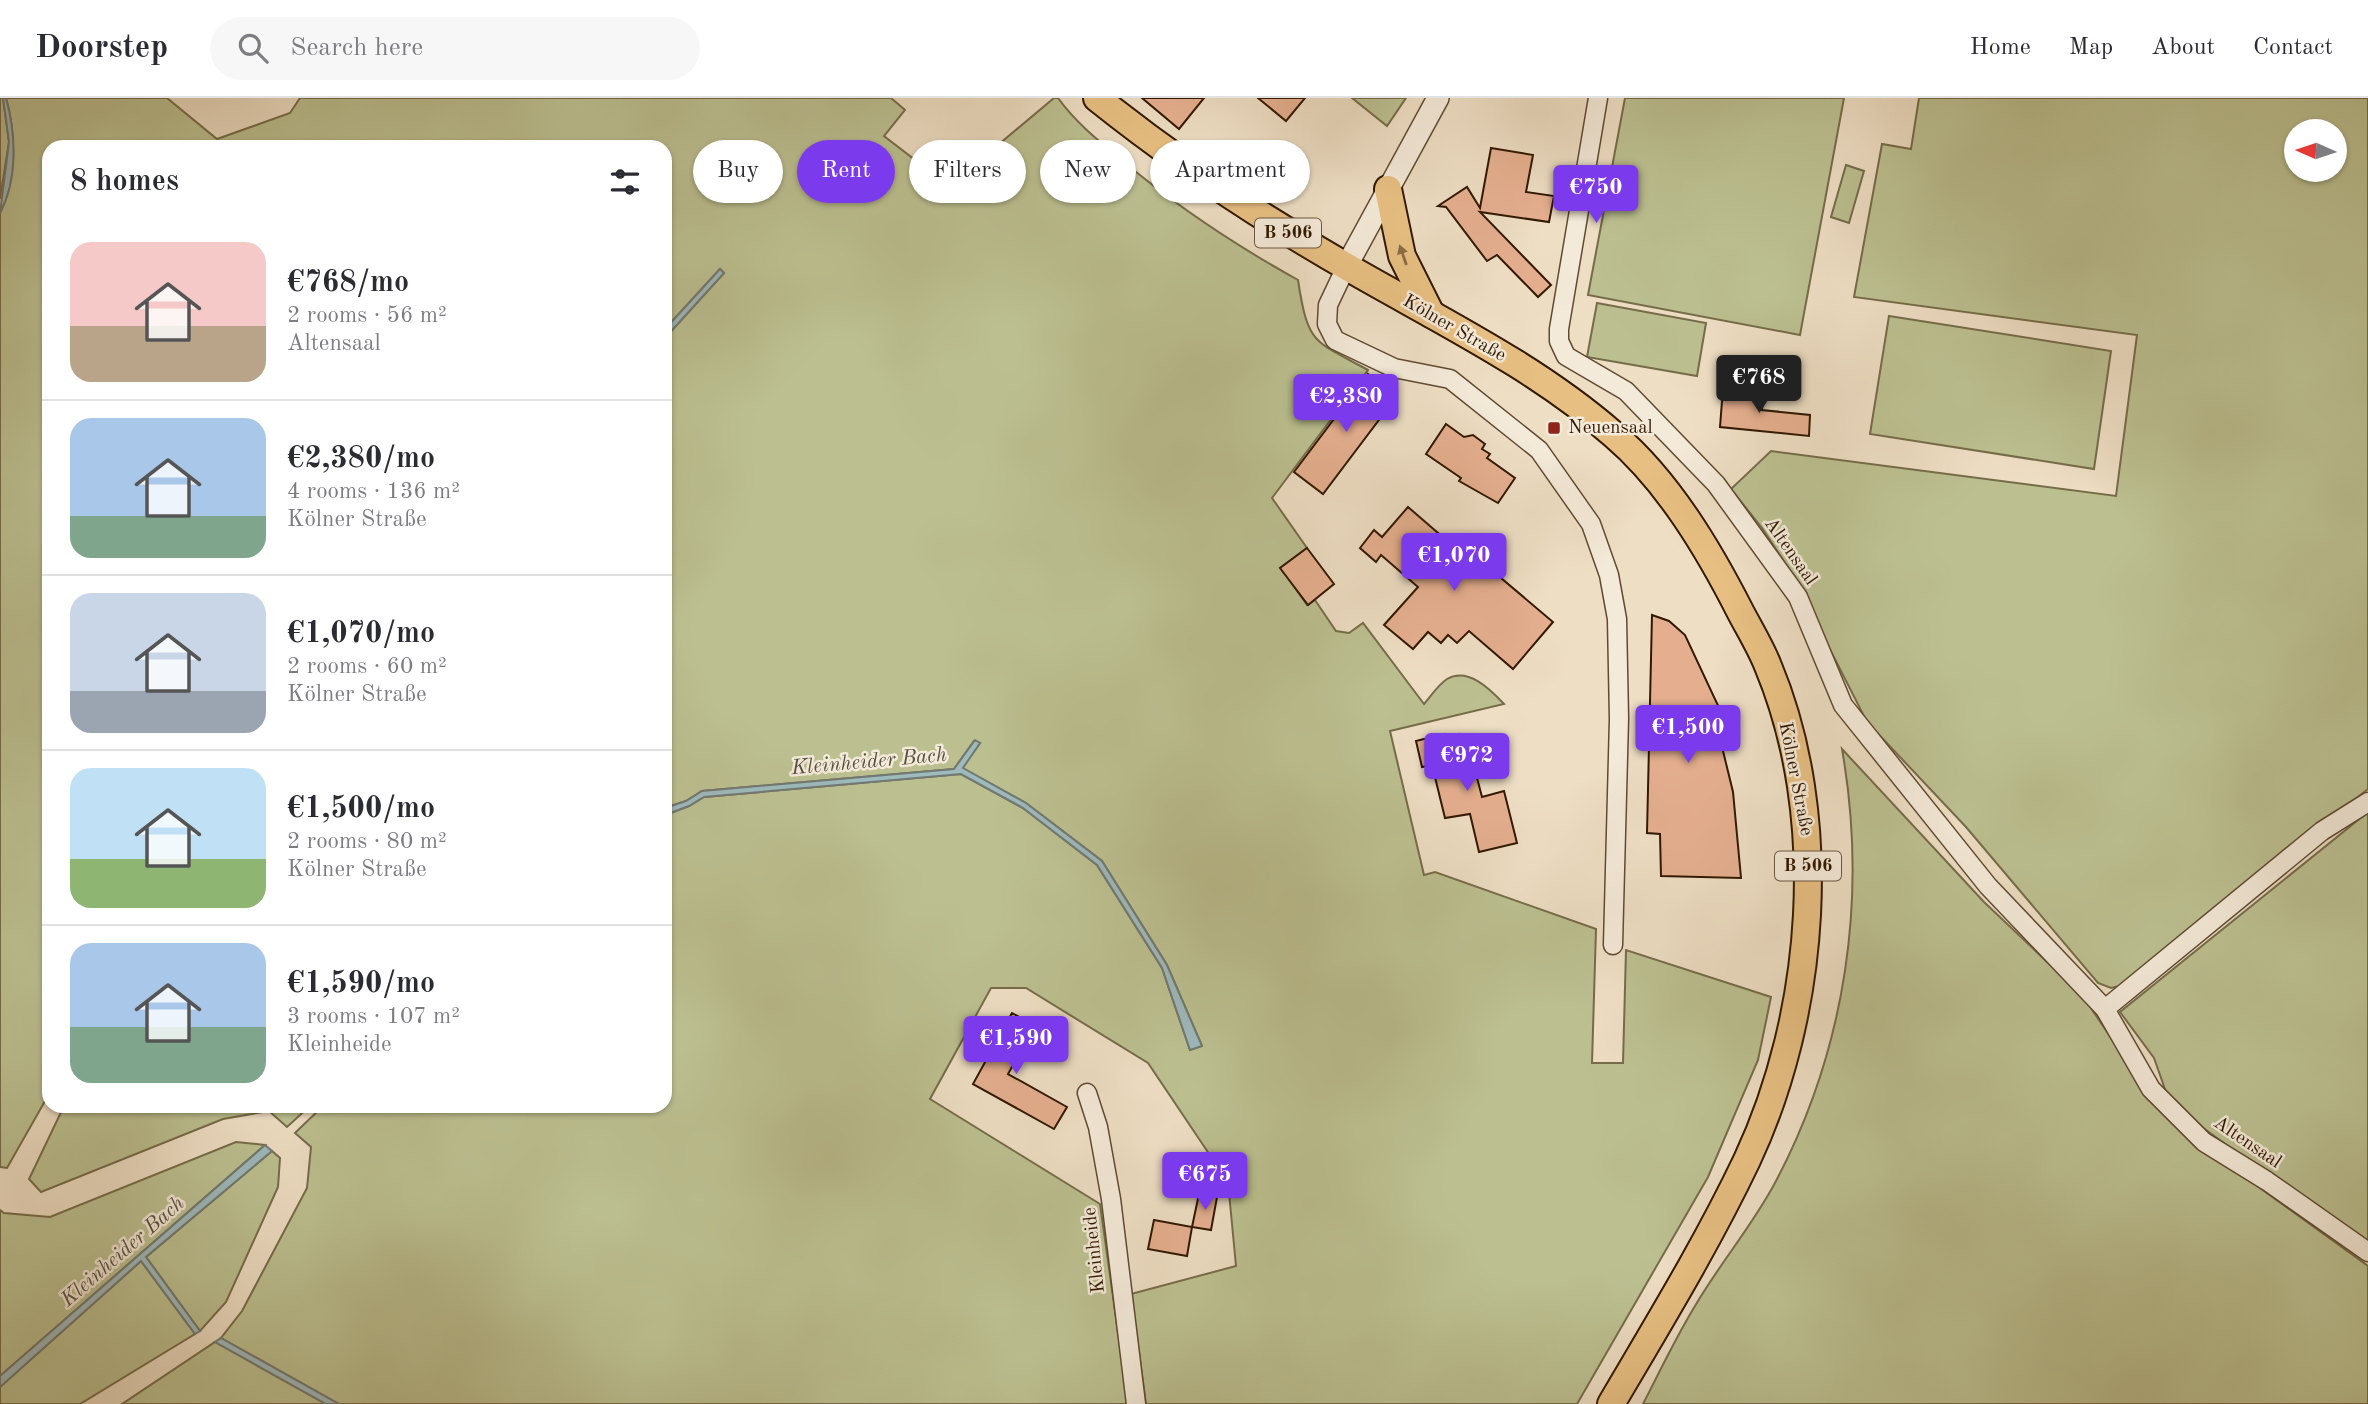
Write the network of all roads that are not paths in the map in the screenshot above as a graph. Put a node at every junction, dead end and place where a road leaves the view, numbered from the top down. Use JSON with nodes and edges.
{"nodes":[{"id":1,"x":1097,"y":98,"type":"edge"},
{"id":2,"x":1438,"y":98,"type":"edge"},
{"id":3,"x":1598,"y":98,"type":"edge"},
{"id":4,"x":1388,"y":189,"type":"junction"},
{"id":5,"x":1346,"y":267,"type":"junction"},
{"id":6,"x":1432,"y":316,"type":"junction"},
{"id":7,"x":2368,"y":802,"type":"edge"},
{"id":8,"x":1613,"y":945,"type":"dead end"},
{"id":9,"x":2105,"y":1009,"type":"junction"},
{"id":10,"x":1087,"y":1093,"type":"dead end"},
{"id":11,"x":2368,"y":1252,"type":"edge"},
{"id":12,"x":1136,"y":1404,"type":"edge"},
{"id":13,"x":1611,"y":1404,"type":"edge"}],
"edges":[{"from":1,"to":5,"type":"main road","name":"Kölner Straße","number":"B 506"},
{"from":2,"to":4,"type":"street"},
{"from":3,"to":9,"type":"street","name":"Altensaal"},
{"from":4,"to":5,"type":"street"},
{"from":6,"to":4,"type":"main road","one_way":true},
{"from":5,"to":6,"type":"main road","name":"Kölner Straße","number":"B 506"},
{"from":5,"to":8,"type":"street"},
{"from":6,"to":13,"type":"main road","name":"Kölner Straße","number":"B 506"},
{"from":7,"to":9,"type":"street"},
{"from":9,"to":11,"type":"street","name":"Altensaal"},
{"from":10,"to":12,"type":"street","name":"Kleinheide"}]}
